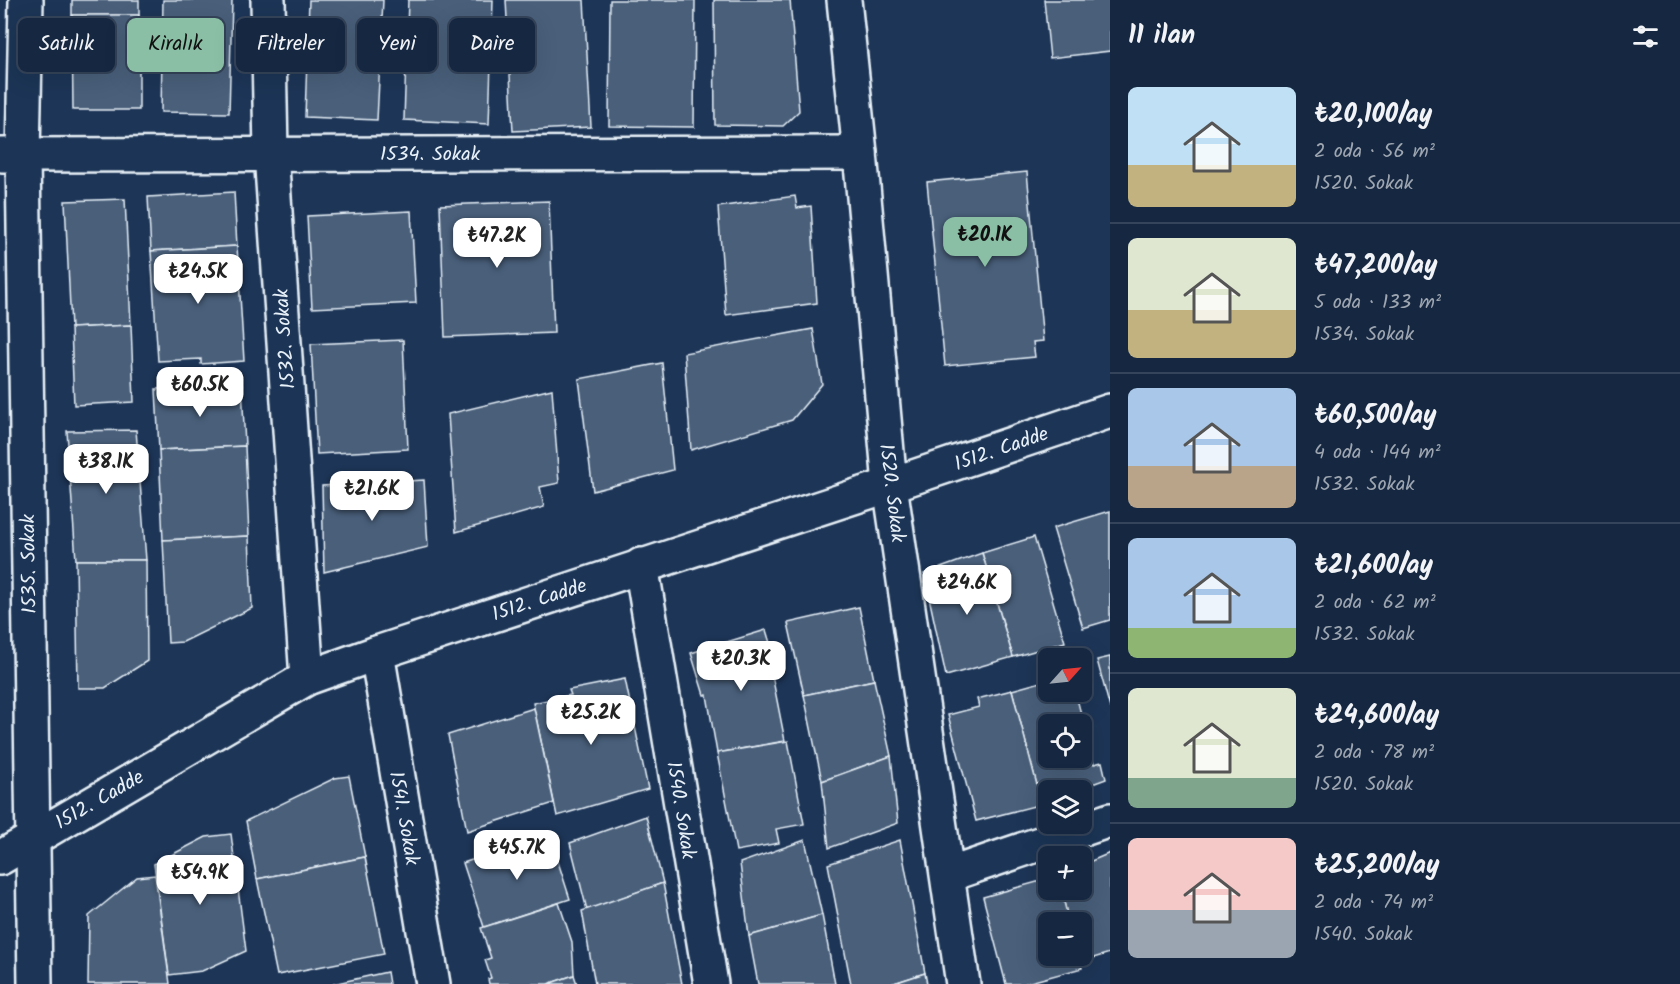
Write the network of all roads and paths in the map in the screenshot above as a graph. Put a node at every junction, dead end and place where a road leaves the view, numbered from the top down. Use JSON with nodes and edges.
{"nodes":[{"id":1,"x":26,"y":0,"type":"edge"},
{"id":2,"x":268,"y":0,"type":"edge"},
{"id":3,"x":844,"y":0,"type":"edge"},
{"id":4,"x":271,"y":153,"type":"junction"},
{"id":5,"x":860,"y":153,"type":"junction"},
{"id":6,"x":11,"y":155,"type":"edge"},
{"id":7,"x":1110,"y":411,"type":"edge"},
{"id":8,"x":890,"y":485,"type":"junction"},
{"id":9,"x":641,"y":565,"type":"junction"},
{"id":10,"x":377,"y":652,"type":"junction"},
{"id":11,"x":306,"y":678,"type":"junction"},
{"id":12,"x":1110,"y":820,"type":"edge"},
{"id":13,"x":32,"y":839,"type":"junction"},
{"id":14,"x":0,"y":858,"type":"edge"},
{"id":15,"x":948,"y":875,"type":"junction"},
{"id":16,"x":35,"y":984,"type":"edge"},
{"id":17,"x":433,"y":984,"type":"edge"},
{"id":18,"x":711,"y":984,"type":"edge"},
{"id":19,"x":963,"y":984,"type":"edge"}],
"edges":[{"from":1,"to":6,"type":"street","name":"1535. Sokak"},
{"from":2,"to":4,"type":"street","name":"1532. Sokak"},
{"from":3,"to":5,"type":"street","name":"1520. Sokak"},
{"from":4,"to":5,"type":"street","name":"1534. Sokak"},
{"from":4,"to":6,"type":"street","name":"1534. Sokak"},
{"from":4,"to":11,"type":"street","name":"1532. Sokak"},
{"from":5,"to":8,"type":"street","name":"1520. Sokak"},
{"from":6,"to":13,"type":"street","name":"1535. Sokak"},
{"from":7,"to":8,"type":"street","name":"1512. Cadde"},
{"from":8,"to":9,"type":"street","name":"1512. Cadde"},
{"from":8,"to":15,"type":"street","name":"1520. Sokak"},
{"from":9,"to":10,"type":"street","name":"1512. Cadde"},
{"from":9,"to":18,"type":"street","name":"1540. Sokak"},
{"from":10,"to":11,"type":"street","name":"1512. Cadde"},
{"from":10,"to":17,"type":"street","name":"1541. Sokak"},
{"from":11,"to":13,"type":"street","name":"1512. Cadde"},
{"from":12,"to":15,"type":"street"},
{"from":13,"to":14,"type":"street","name":"1512. Cadde"},
{"from":13,"to":16,"type":"street","name":"1535. Sokak"},
{"from":15,"to":19,"type":"street","name":"1520. Sokak"}]}
